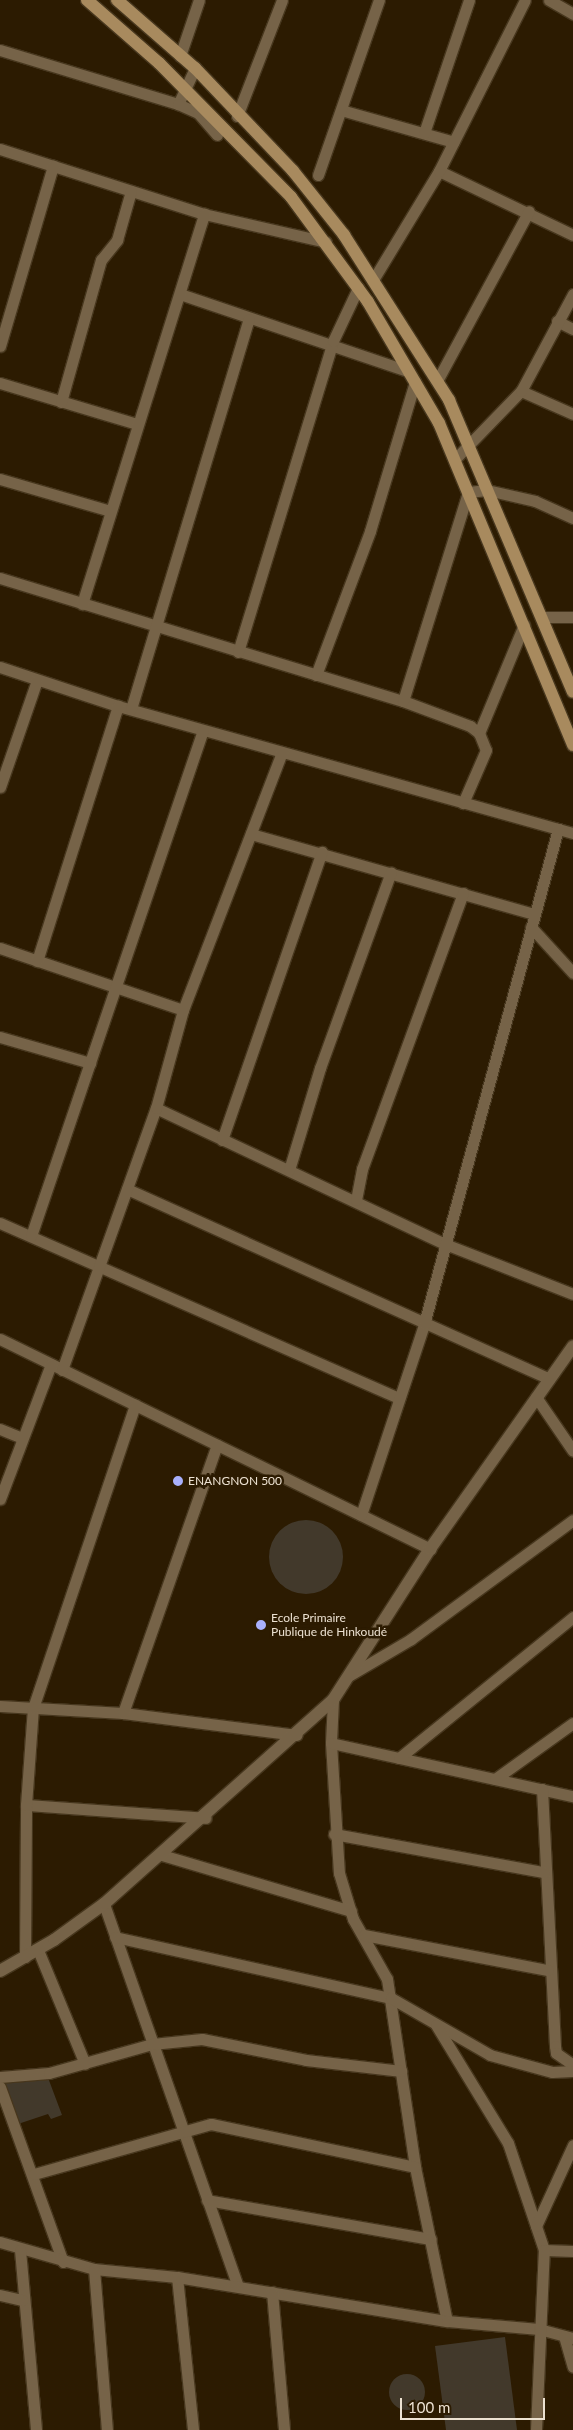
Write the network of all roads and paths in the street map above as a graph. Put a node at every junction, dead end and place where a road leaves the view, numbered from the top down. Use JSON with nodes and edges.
{"nodes":[{"id":1,"x":87,"y":0,"type":"edge"},
{"id":2,"x":199,"y":0,"type":"edge"},
{"id":3,"x":282,"y":0,"type":"edge"},
{"id":4,"x":379,"y":0,"type":"edge"},
{"id":5,"x":469,"y":0,"type":"edge"},
{"id":6,"x":525,"y":0,"type":"edge"},
{"id":7,"x":549,"y":0,"type":"edge"},
{"id":8,"x":119,"y":1,"type":"edge"},
{"id":9,"x":573,"y":14,"type":"edge"},
{"id":10,"x":0,"y":50,"type":"edge"},
{"id":11,"x":180,"y":56,"type":"junction"},
{"id":12,"x":194,"y":68,"type":"junction"},
{"id":13,"x":185,"y":89,"type":"junction"},
{"id":14,"x":178,"y":104,"type":"junction"},
{"id":15,"x":341,"y":110,"type":"junction"},
{"id":16,"x":237,"y":116,"type":"junction"},
{"id":17,"x":424,"y":133,"type":"junction"},
{"id":18,"x":217,"y":135,"type":"dead end"},
{"id":19,"x":454,"y":142,"type":"junction"},
{"id":20,"x":0,"y":148,"type":"edge"},
{"id":21,"x":53,"y":166,"type":"junction"},
{"id":22,"x":439,"y":171,"type":"junction"},
{"id":23,"x":318,"y":175,"type":"dead end"},
{"id":24,"x":131,"y":191,"type":"junction"},
{"id":25,"x":529,"y":211,"type":"junction"},
{"id":26,"x":204,"y":214,"type":"junction"},
{"id":27,"x":573,"y":235,"type":"edge"},
{"id":28,"x":326,"y":242,"type":"junction"},
{"id":29,"x":373,"y":280,"type":"junction"},
{"id":30,"x":358,"y":288,"type":"junction"},
{"id":31,"x":180,"y":294,"type":"junction"},
{"id":32,"x":573,"y":294,"type":"edge"},
{"id":33,"x":249,"y":319,"type":"junction"},
{"id":34,"x":558,"y":321,"type":"junction"},
{"id":35,"x":573,"y":329,"type":"edge"},
{"id":36,"x":333,"y":342,"type":"junction"},
{"id":37,"x":0,"y":346,"type":"edge"},
{"id":38,"x":412,"y":376,"type":"junction"},
{"id":39,"x":437,"y":381,"type":"junction"},
{"id":40,"x":0,"y":383,"type":"edge"},
{"id":41,"x":521,"y":390,"type":"junction"},
{"id":42,"x":61,"y":402,"type":"junction"},
{"id":43,"x":573,"y":414,"type":"edge"},
{"id":44,"x":137,"y":424,"type":"junction"},
{"id":45,"x":468,"y":446,"type":"junction"},
{"id":46,"x":454,"y":459,"type":"junction"},
{"id":47,"x":0,"y":479,"type":"edge"},
{"id":48,"x":487,"y":490,"type":"junction"},
{"id":49,"x":468,"y":492,"type":"junction"},
{"id":50,"x":110,"y":512,"type":"junction"},
{"id":51,"x":573,"y":518,"type":"edge"},
{"id":52,"x":0,"y":578,"type":"edge"},
{"id":53,"x":82,"y":604,"type":"junction"},
{"id":54,"x":541,"y":617,"type":"junction"},
{"id":55,"x":573,"y":617,"type":"edge"},
{"id":56,"x":524,"y":625,"type":"junction"},
{"id":57,"x":155,"y":627,"type":"junction"},
{"id":58,"x":238,"y":652,"type":"junction"},
{"id":59,"x":0,"y":667,"type":"edge"},
{"id":60,"x":316,"y":675,"type":"junction"},
{"id":61,"x":37,"y":680,"type":"junction"},
{"id":62,"x":573,"y":692,"type":"edge"},
{"id":63,"x":403,"y":701,"type":"junction"},
{"id":64,"x":118,"y":706,"type":"junction"},
{"id":65,"x":130,"y":709,"type":"junction"},
{"id":66,"x":203,"y":730,"type":"junction"},
{"id":67,"x":479,"y":733,"type":"junction"},
{"id":68,"x":573,"y":745,"type":"edge"},
{"id":69,"x":5,"y":748,"type":"edge"},
{"id":70,"x":282,"y":752,"type":"junction"},
{"id":71,"x":0,"y":787,"type":"edge"},
{"id":72,"x":464,"y":802,"type":"junction"},
{"id":73,"x":558,"y":829,"type":"junction"},
{"id":74,"x":573,"y":833,"type":"edge"},
{"id":75,"x":251,"y":834,"type":"junction"},
{"id":76,"x":322,"y":852,"type":"junction"},
{"id":77,"x":391,"y":872,"type":"junction"},
{"id":78,"x":463,"y":893,"type":"junction"},
{"id":79,"x":534,"y":914,"type":"junction"},
{"id":80,"x":531,"y":927,"type":"junction"},
{"id":81,"x":0,"y":948,"type":"edge"},
{"id":82,"x":37,"y":961,"type":"junction"},
{"id":83,"x":573,"y":973,"type":"edge"},
{"id":84,"x":115,"y":988,"type":"junction"},
{"id":85,"x":184,"y":1010,"type":"junction"},
{"id":86,"x":1,"y":1041,"type":"edge"},
{"id":87,"x":90,"y":1063,"type":"junction"},
{"id":88,"x":156,"y":1108,"type":"junction"},
{"id":89,"x":222,"y":1140,"type":"junction"},
{"id":90,"x":289,"y":1170,"type":"junction"},
{"id":91,"x":128,"y":1189,"type":"junction"},
{"id":92,"x":356,"y":1200,"type":"junction"},
{"id":93,"x":0,"y":1223,"type":"edge"},
{"id":94,"x":31,"y":1236,"type":"junction"},
{"id":95,"x":445,"y":1244,"type":"junction"},
{"id":96,"x":98,"y":1268,"type":"junction"},
{"id":97,"x":573,"y":1294,"type":"edge"},
{"id":98,"x":424,"y":1324,"type":"junction"},
{"id":99,"x":0,"y":1339,"type":"edge"},
{"id":100,"x":573,"y":1346,"type":"edge"},
{"id":101,"x":52,"y":1364,"type":"junction"},
{"id":102,"x":62,"y":1370,"type":"junction"},
{"id":103,"x":549,"y":1379,"type":"junction"},
{"id":104,"x":536,"y":1397,"type":"junction"},
{"id":105,"x":400,"y":1398,"type":"junction"},
{"id":106,"x":135,"y":1405,"type":"junction"},
{"id":107,"x":0,"y":1428,"type":"edge"},
{"id":108,"x":22,"y":1438,"type":"junction"},
{"id":109,"x":217,"y":1445,"type":"junction"},
{"id":110,"x":573,"y":1451,"type":"edge"},
{"id":111,"x":3,"y":1482,"type":"edge"},
{"id":112,"x":0,"y":1499,"type":"edge"},
{"id":113,"x":362,"y":1516,"type":"junction"},
{"id":114,"x":573,"y":1520,"type":"edge"},
{"id":115,"x":430,"y":1549,"type":"junction"},
{"id":116,"x":573,"y":1617,"type":"edge"},
{"id":117,"x":350,"y":1674,"type":"junction"},
{"id":118,"x":333,"y":1700,"type":"junction"},
{"id":119,"x":0,"y":1706,"type":"edge"},
{"id":120,"x":33,"y":1708,"type":"junction"},
{"id":121,"x":123,"y":1713,"type":"junction"},
{"id":122,"x":573,"y":1723,"type":"edge"},
{"id":123,"x":298,"y":1735,"type":"junction"},
{"id":124,"x":331,"y":1743,"type":"junction"},
{"id":125,"x":400,"y":1758,"type":"junction"},
{"id":126,"x":495,"y":1779,"type":"junction"},
{"id":127,"x":542,"y":1789,"type":"junction"},
{"id":128,"x":573,"y":1796,"type":"edge"},
{"id":129,"x":26,"y":1805,"type":"junction"},
{"id":130,"x":206,"y":1818,"type":"junction"},
{"id":131,"x":334,"y":1834,"type":"junction"},
{"id":132,"x":162,"y":1855,"type":"junction"},
{"id":133,"x":544,"y":1872,"type":"junction"},
{"id":134,"x":104,"y":1904,"type":"junction"},
{"id":135,"x":351,"y":1911,"type":"junction"},
{"id":136,"x":364,"y":1935,"type":"junction"},
{"id":137,"x":115,"y":1937,"type":"junction"},
{"id":138,"x":38,"y":1950,"type":"junction"},
{"id":139,"x":25,"y":1957,"type":"junction"},
{"id":140,"x":548,"y":1970,"type":"junction"},
{"id":141,"x":0,"y":1971,"type":"edge"},
{"id":142,"x":391,"y":1998,"type":"junction"},
{"id":143,"x":434,"y":2021,"type":"junction"},
{"id":144,"x":152,"y":2044,"type":"junction"},
{"id":145,"x":85,"y":2064,"type":"junction"},
{"id":146,"x":573,"y":2065,"type":"edge"},
{"id":147,"x":573,"y":2070,"type":"edge"},
{"id":148,"x":401,"y":2071,"type":"junction"},
{"id":149,"x":0,"y":2077,"type":"edge"},
{"id":150,"x":0,"y":2086,"type":"edge"},
{"id":151,"x":183,"y":2129,"type":"junction"},
{"id":152,"x":573,"y":2145,"type":"edge"},
{"id":153,"x":569,"y":2163,"type":"edge"},
{"id":154,"x":415,"y":2167,"type":"junction"},
{"id":155,"x":34,"y":2174,"type":"junction"},
{"id":156,"x":207,"y":2200,"type":"junction"},
{"id":157,"x":536,"y":2226,"type":"junction"},
{"id":158,"x":431,"y":2239,"type":"junction"},
{"id":159,"x":0,"y":2242,"type":"edge"},
{"id":160,"x":20,"y":2250,"type":"junction"},
{"id":161,"x":544,"y":2250,"type":"junction"},
{"id":162,"x":573,"y":2251,"type":"edge"},
{"id":163,"x":63,"y":2262,"type":"junction"},
{"id":164,"x":94,"y":2269,"type":"junction"},
{"id":165,"x":177,"y":2277,"type":"junction"},
{"id":166,"x":238,"y":2286,"type":"junction"},
{"id":167,"x":272,"y":2292,"type":"junction"},
{"id":168,"x":0,"y":2294,"type":"edge"},
{"id":169,"x":22,"y":2300,"type":"junction"},
{"id":170,"x":448,"y":2321,"type":"junction"},
{"id":171,"x":539,"y":2329,"type":"junction"},
{"id":172,"x":568,"y":2337,"type":"edge"},
{"id":173,"x":573,"y":2367,"type":"edge"},
{"id":174,"x":36,"y":2430,"type":"edge"},
{"id":175,"x":107,"y":2430,"type":"edge"},
{"id":176,"x":193,"y":2430,"type":"edge"},
{"id":177,"x":284,"y":2430,"type":"edge"},
{"id":178,"x":536,"y":2430,"type":"edge"}],
"edges":[{"from":1,"to":13,"type":"main road"},
{"from":2,"to":11,"type":"street"},
{"from":3,"to":16,"type":"street"},
{"from":4,"to":15,"type":"street"},
{"from":5,"to":17,"type":"street"},
{"from":6,"to":19,"type":"street"},
{"from":7,"to":9,"type":"street"},
{"from":8,"to":11,"type":"main road"},
{"from":10,"to":14,"type":"street"},
{"from":11,"to":12,"type":"main road"},
{"from":12,"to":13,"type":"street"},
{"from":12,"to":16,"type":"main road"},
{"from":13,"to":14,"type":"street"},
{"from":13,"to":28,"type":"main road"},
{"from":14,"to":18,"type":"street"},
{"from":15,"to":17,"type":"street"},
{"from":15,"to":23,"type":"street"},
{"from":16,"to":29,"type":"main road"},
{"from":17,"to":19,"type":"street"},
{"from":19,"to":22,"type":"street"},
{"from":20,"to":21,"type":"street"},
{"from":21,"to":24,"type":"street"},
{"from":21,"to":37,"type":"street"},
{"from":22,"to":25,"type":"street"},
{"from":22,"to":29,"type":"street"},
{"from":24,"to":26,"type":"street"},
{"from":24,"to":42,"type":"street"},
{"from":25,"to":27,"type":"street"},
{"from":25,"to":39,"type":"street"},
{"from":26,"to":28,"type":"street"},
{"from":26,"to":31,"type":"street"},
{"from":28,"to":30,"type":"main road"},
{"from":29,"to":39,"type":"main road"},
{"from":30,"to":36,"type":"street"},
{"from":30,"to":38,"type":"main road"},
{"from":31,"to":33,"type":"street"},
{"from":31,"to":44,"type":"street"},
{"from":32,"to":34,"type":"street"},
{"from":33,"to":36,"type":"street"},
{"from":33,"to":57,"type":"street"},
{"from":34,"to":35,"type":"street"},
{"from":34,"to":41,"type":"street"},
{"from":36,"to":38,"type":"street"},
{"from":36,"to":58,"type":"street"},
{"from":38,"to":46,"type":"main road"},
{"from":38,"to":60,"type":"street"},
{"from":39,"to":45,"type":"main road"},
{"from":40,"to":42,"type":"street"},
{"from":41,"to":43,"type":"street"},
{"from":41,"to":45,"type":"street"},
{"from":42,"to":44,"type":"street"},
{"from":44,"to":50,"type":"street"},
{"from":45,"to":46,"type":"street"},
{"from":45,"to":48,"type":"main road"},
{"from":46,"to":49,"type":"main road"},
{"from":47,"to":50,"type":"street"},
{"from":48,"to":49,"type":"street"},
{"from":48,"to":51,"type":"street"},
{"from":48,"to":54,"type":"main road"},
{"from":49,"to":56,"type":"main road"},
{"from":49,"to":63,"type":"street"},
{"from":50,"to":53,"type":"street"},
{"from":52,"to":53,"type":"street"},
{"from":53,"to":57,"type":"street"},
{"from":54,"to":55,"type":"street"},
{"from":54,"to":62,"type":"main road"},
{"from":56,"to":67,"type":"street"},
{"from":56,"to":68,"type":"main road"},
{"from":57,"to":58,"type":"street"},
{"from":57,"to":65,"type":"street"},
{"from":58,"to":60,"type":"street"},
{"from":59,"to":61,"type":"street"},
{"from":60,"to":63,"type":"street"},
{"from":61,"to":64,"type":"street"},
{"from":61,"to":69,"type":"street"},
{"from":63,"to":67,"type":"street"},
{"from":64,"to":65,"type":"street"},
{"from":64,"to":82,"type":"street"},
{"from":65,"to":66,"type":"street"},
{"from":66,"to":70,"type":"street"},
{"from":66,"to":84,"type":"street"},
{"from":67,"to":72,"type":"street"},
{"from":69,"to":71,"type":"street"},
{"from":70,"to":72,"type":"street"},
{"from":70,"to":75,"type":"street"},
{"from":72,"to":73,"type":"street"},
{"from":73,"to":74,"type":"street"},
{"from":73,"to":79,"type":"street"},
{"from":75,"to":76,"type":"street"},
{"from":75,"to":85,"type":"street"},
{"from":76,"to":77,"type":"street"},
{"from":76,"to":89,"type":"street"},
{"from":77,"to":78,"type":"street"},
{"from":77,"to":90,"type":"street"},
{"from":78,"to":79,"type":"street"},
{"from":78,"to":92,"type":"street"},
{"from":79,"to":80,"type":"street"},
{"from":80,"to":83,"type":"street"},
{"from":80,"to":95,"type":"street"},
{"from":81,"to":82,"type":"street"},
{"from":82,"to":84,"type":"street"},
{"from":84,"to":85,"type":"street"},
{"from":84,"to":87,"type":"street"},
{"from":85,"to":88,"type":"street"},
{"from":86,"to":87,"type":"street"},
{"from":87,"to":94,"type":"street"},
{"from":88,"to":89,"type":"street"},
{"from":88,"to":91,"type":"street"},
{"from":89,"to":90,"type":"street"},
{"from":90,"to":92,"type":"street"},
{"from":91,"to":96,"type":"street"},
{"from":91,"to":98,"type":"street"},
{"from":92,"to":95,"type":"street"},
{"from":93,"to":94,"type":"street"},
{"from":94,"to":96,"type":"street"},
{"from":95,"to":97,"type":"street"},
{"from":95,"to":98,"type":"street"},
{"from":96,"to":102,"type":"street"},
{"from":96,"to":105,"type":"street"},
{"from":98,"to":103,"type":"street"},
{"from":98,"to":105,"type":"street"},
{"from":99,"to":101,"type":"street"},
{"from":100,"to":103,"type":"street"},
{"from":101,"to":102,"type":"street"},
{"from":101,"to":108,"type":"street"},
{"from":102,"to":106,"type":"street"},
{"from":103,"to":104,"type":"street"},
{"from":104,"to":110,"type":"street"},
{"from":104,"to":115,"type":"street"},
{"from":105,"to":113,"type":"street"},
{"from":106,"to":109,"type":"street"},
{"from":106,"to":120,"type":"street"},
{"from":107,"to":108,"type":"street"},
{"from":108,"to":111,"type":"street"},
{"from":109,"to":113,"type":"street"},
{"from":109,"to":121,"type":"street"},
{"from":111,"to":112,"type":"street"},
{"from":113,"to":115,"type":"street"},
{"from":114,"to":117,"type":"street"},
{"from":115,"to":117,"type":"street"},
{"from":116,"to":125,"type":"street"},
{"from":117,"to":118,"type":"street"},
{"from":118,"to":123,"type":"street"},
{"from":118,"to":124,"type":"street"},
{"from":119,"to":120,"type":"street"},
{"from":120,"to":121,"type":"street"},
{"from":120,"to":129,"type":"street"},
{"from":121,"to":123,"type":"street"},
{"from":122,"to":126,"type":"street"},
{"from":123,"to":130,"type":"street"},
{"from":124,"to":125,"type":"street"},
{"from":124,"to":131,"type":"street"},
{"from":125,"to":126,"type":"street"},
{"from":126,"to":127,"type":"street"},
{"from":127,"to":128,"type":"street"},
{"from":127,"to":133,"type":"street"},
{"from":129,"to":130,"type":"street"},
{"from":129,"to":139,"type":"street"},
{"from":130,"to":132,"type":"street"},
{"from":131,"to":133,"type":"street"},
{"from":131,"to":135,"type":"street"},
{"from":132,"to":134,"type":"street"},
{"from":132,"to":135,"type":"street"},
{"from":133,"to":140,"type":"street"},
{"from":134,"to":137,"type":"street"},
{"from":134,"to":138,"type":"street"},
{"from":135,"to":136,"type":"street"},
{"from":136,"to":140,"type":"street"},
{"from":136,"to":142,"type":"street"},
{"from":137,"to":142,"type":"street"},
{"from":137,"to":144,"type":"street"},
{"from":138,"to":139,"type":"street"},
{"from":138,"to":145,"type":"street"},
{"from":139,"to":141,"type":"street"},
{"from":140,"to":146,"type":"street"},
{"from":142,"to":143,"type":"street"},
{"from":142,"to":148,"type":"street"},
{"from":143,"to":147,"type":"street"},
{"from":143,"to":157,"type":"street"},
{"from":144,"to":145,"type":"street"},
{"from":144,"to":148,"type":"street"},
{"from":144,"to":151,"type":"street"},
{"from":145,"to":149,"type":"street"},
{"from":148,"to":154,"type":"street"},
{"from":150,"to":155,"type":"street"},
{"from":151,"to":154,"type":"street"},
{"from":151,"to":155,"type":"street"},
{"from":151,"to":156,"type":"street"},
{"from":152,"to":153,"type":"street"},
{"from":153,"to":157,"type":"street"},
{"from":154,"to":158,"type":"street"},
{"from":155,"to":163,"type":"street"},
{"from":156,"to":158,"type":"street"},
{"from":156,"to":166,"type":"street"},
{"from":157,"to":161,"type":"street"},
{"from":158,"to":170,"type":"street"},
{"from":159,"to":160,"type":"street"},
{"from":160,"to":163,"type":"street"},
{"from":160,"to":169,"type":"street"},
{"from":161,"to":162,"type":"street"},
{"from":161,"to":171,"type":"street"},
{"from":163,"to":164,"type":"street"},
{"from":164,"to":165,"type":"street"},
{"from":164,"to":175,"type":"street"},
{"from":165,"to":166,"type":"street"},
{"from":165,"to":176,"type":"street"},
{"from":166,"to":167,"type":"street"},
{"from":167,"to":170,"type":"street"},
{"from":167,"to":177,"type":"street"},
{"from":168,"to":169,"type":"street"},
{"from":169,"to":174,"type":"street"},
{"from":170,"to":171,"type":"street"},
{"from":171,"to":172,"type":"street"},
{"from":171,"to":178,"type":"street"},
{"from":172,"to":173,"type":"street"}]}
